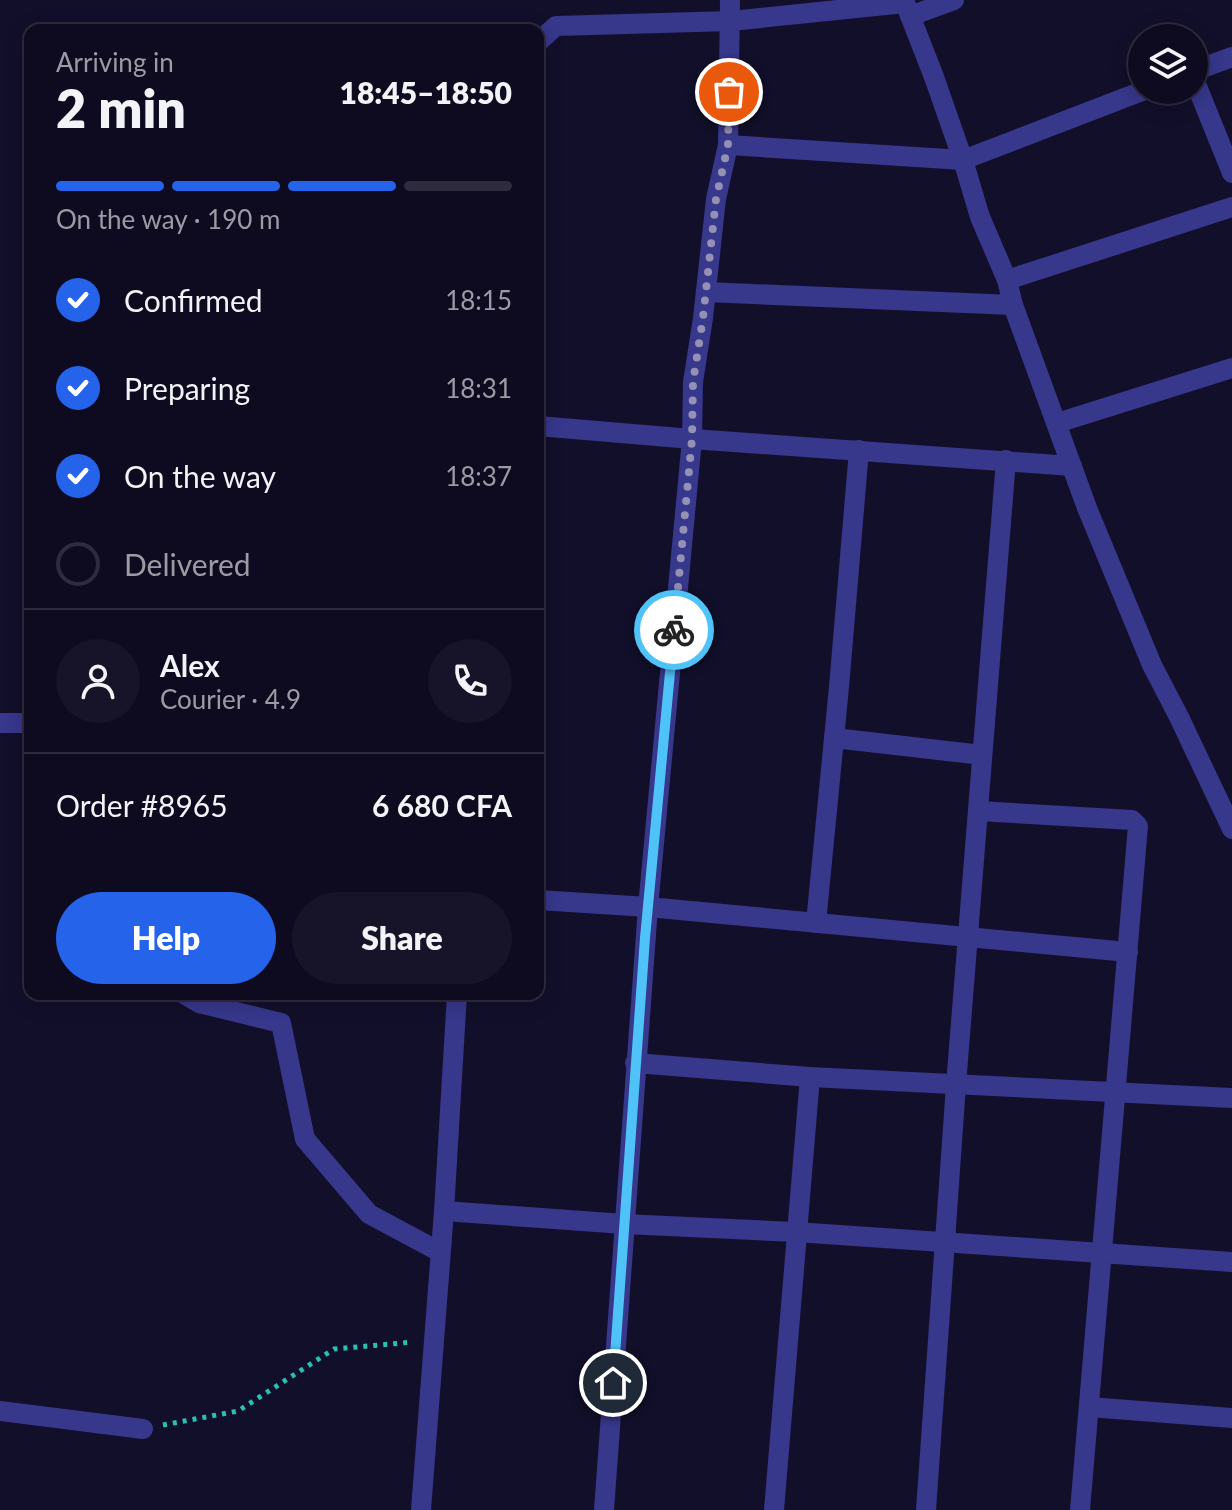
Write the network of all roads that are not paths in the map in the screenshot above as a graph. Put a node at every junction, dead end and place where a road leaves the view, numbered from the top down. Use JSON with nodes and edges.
{"nodes":[{"id":1,"x":730,"y":0,"type":"edge"},
{"id":2,"x":954,"y":0,"type":"edge"},
{"id":3,"x":906,"y":6,"type":"edge"},
{"id":4,"x":731,"y":21,"type":"junction"},
{"id":5,"x":544,"y":37,"type":"edge"},
{"id":6,"x":1232,"y":57,"type":"edge"},
{"id":7,"x":1208,"y":66,"type":"edge"},
{"id":8,"x":1128,"y":97,"type":"edge"},
{"id":9,"x":1204,"y":104,"type":"edge"},
{"id":10,"x":728,"y":145,"type":"junction"},
{"id":11,"x":963,"y":160,"type":"junction"},
{"id":12,"x":1232,"y":173,"type":"edge"},
{"id":13,"x":1232,"y":207,"type":"edge"},
{"id":14,"x":1007,"y":280,"type":"junction"},
{"id":15,"x":706,"y":292,"type":"junction"},
{"id":16,"x":1013,"y":305,"type":"junction"},
{"id":17,"x":1232,"y":368,"type":"edge"},
{"id":18,"x":1057,"y":423,"type":"junction"},
{"id":19,"x":544,"y":427,"type":"edge"},
{"id":20,"x":692,"y":439,"type":"junction"},
{"id":21,"x":859,"y":450,"type":"junction"},
{"id":22,"x":1006,"y":460,"type":"junction"},
{"id":23,"x":1072,"y":466,"type":"junction"},
{"id":24,"x":0,"y":723,"type":"edge"},
{"id":25,"x":24,"y":723,"type":"edge"},
{"id":26,"x":834,"y":738,"type":"junction"},
{"id":27,"x":982,"y":755,"type":"junction"},
{"id":28,"x":978,"y":811,"type":"junction"},
{"id":29,"x":1232,"y":829,"type":"edge"},
{"id":30,"x":544,"y":900,"type":"edge"},
{"id":31,"x":648,"y":907,"type":"junction"},
{"id":32,"x":816,"y":923,"type":"junction"},
{"id":33,"x":968,"y":937,"type":"junction"},
{"id":34,"x":1128,"y":952,"type":"junction"},
{"id":35,"x":194,"y":1000,"type":"edge"},
{"id":36,"x":457,"y":1000,"type":"edge"},
{"id":37,"x":635,"y":1063,"type":"junction"},
{"id":38,"x":810,"y":1077,"type":"junction"},
{"id":39,"x":956,"y":1085,"type":"junction"},
{"id":40,"x":1116,"y":1093,"type":"junction"},
{"id":41,"x":1232,"y":1098,"type":"edge"},
{"id":42,"x":444,"y":1211,"type":"junction"},
{"id":43,"x":624,"y":1224,"type":"junction"},
{"id":44,"x":796,"y":1232,"type":"junction"},
{"id":45,"x":946,"y":1242,"type":"junction"},
{"id":46,"x":440,"y":1252,"type":"junction"},
{"id":47,"x":1102,"y":1252,"type":"junction"},
{"id":48,"x":1232,"y":1262,"type":"edge"},
{"id":49,"x":1089,"y":1407,"type":"junction"},
{"id":50,"x":0,"y":1411,"type":"edge"},
{"id":51,"x":1232,"y":1418,"type":"edge"},
{"id":52,"x":143,"y":1429,"type":"road end"},
{"id":53,"x":421,"y":1510,"type":"edge"},
{"id":54,"x":604,"y":1510,"type":"edge"},
{"id":55,"x":774,"y":1510,"type":"edge"},
{"id":56,"x":926,"y":1510,"type":"edge"},
{"id":57,"x":1080,"y":1510,"type":"edge"}],
"edges":[{"from":1,"to":4,"type":"street"},
{"from":2,"to":3,"type":"street"},
{"from":3,"to":4,"type":"street"},
{"from":3,"to":11,"type":"street"},
{"from":4,"to":5,"type":"street"},
{"from":4,"to":10,"type":"street"},
{"from":6,"to":7,"type":"street"},
{"from":8,"to":11,"type":"street"},
{"from":9,"to":12,"type":"street"},
{"from":10,"to":11,"type":"street"},
{"from":10,"to":15,"type":"street"},
{"from":11,"to":14,"type":"street"},
{"from":13,"to":14,"type":"street"},
{"from":14,"to":16,"type":"street"},
{"from":15,"to":16,"type":"street"},
{"from":15,"to":20,"type":"street"},
{"from":16,"to":18,"type":"street"},
{"from":17,"to":18,"type":"street"},
{"from":18,"to":23,"type":"street"},
{"from":19,"to":20,"type":"street"},
{"from":20,"to":21,"type":"street"},
{"from":20,"to":31,"type":"street"},
{"from":21,"to":22,"type":"street"},
{"from":21,"to":26,"type":"street"},
{"from":22,"to":23,"type":"street"},
{"from":22,"to":27,"type":"street"},
{"from":23,"to":29,"type":"street"},
{"from":24,"to":25,"type":"street"},
{"from":26,"to":27,"type":"street"},
{"from":26,"to":32,"type":"street"},
{"from":27,"to":28,"type":"street"},
{"from":28,"to":33,"type":"street"},
{"from":28,"to":34,"type":"street"},
{"from":30,"to":31,"type":"street"},
{"from":31,"to":32,"type":"street"},
{"from":31,"to":37,"type":"street"},
{"from":32,"to":33,"type":"street"},
{"from":33,"to":34,"type":"street"},
{"from":33,"to":39,"type":"street"},
{"from":34,"to":40,"type":"street"},
{"from":35,"to":46,"type":"street"},
{"from":36,"to":42,"type":"street"},
{"from":37,"to":38,"type":"street"},
{"from":37,"to":43,"type":"street"},
{"from":38,"to":39,"type":"street"},
{"from":38,"to":44,"type":"street"},
{"from":39,"to":40,"type":"street"},
{"from":39,"to":45,"type":"street"},
{"from":40,"to":41,"type":"street"},
{"from":40,"to":47,"type":"street"},
{"from":42,"to":43,"type":"street"},
{"from":42,"to":46,"type":"street"},
{"from":43,"to":44,"type":"street"},
{"from":43,"to":54,"type":"street"},
{"from":44,"to":45,"type":"street"},
{"from":44,"to":55,"type":"street"},
{"from":45,"to":47,"type":"street"},
{"from":45,"to":56,"type":"street"},
{"from":46,"to":53,"type":"street"},
{"from":47,"to":48,"type":"street"},
{"from":47,"to":49,"type":"street"},
{"from":49,"to":51,"type":"street"},
{"from":49,"to":57,"type":"street"},
{"from":50,"to":52,"type":"street"}]}
